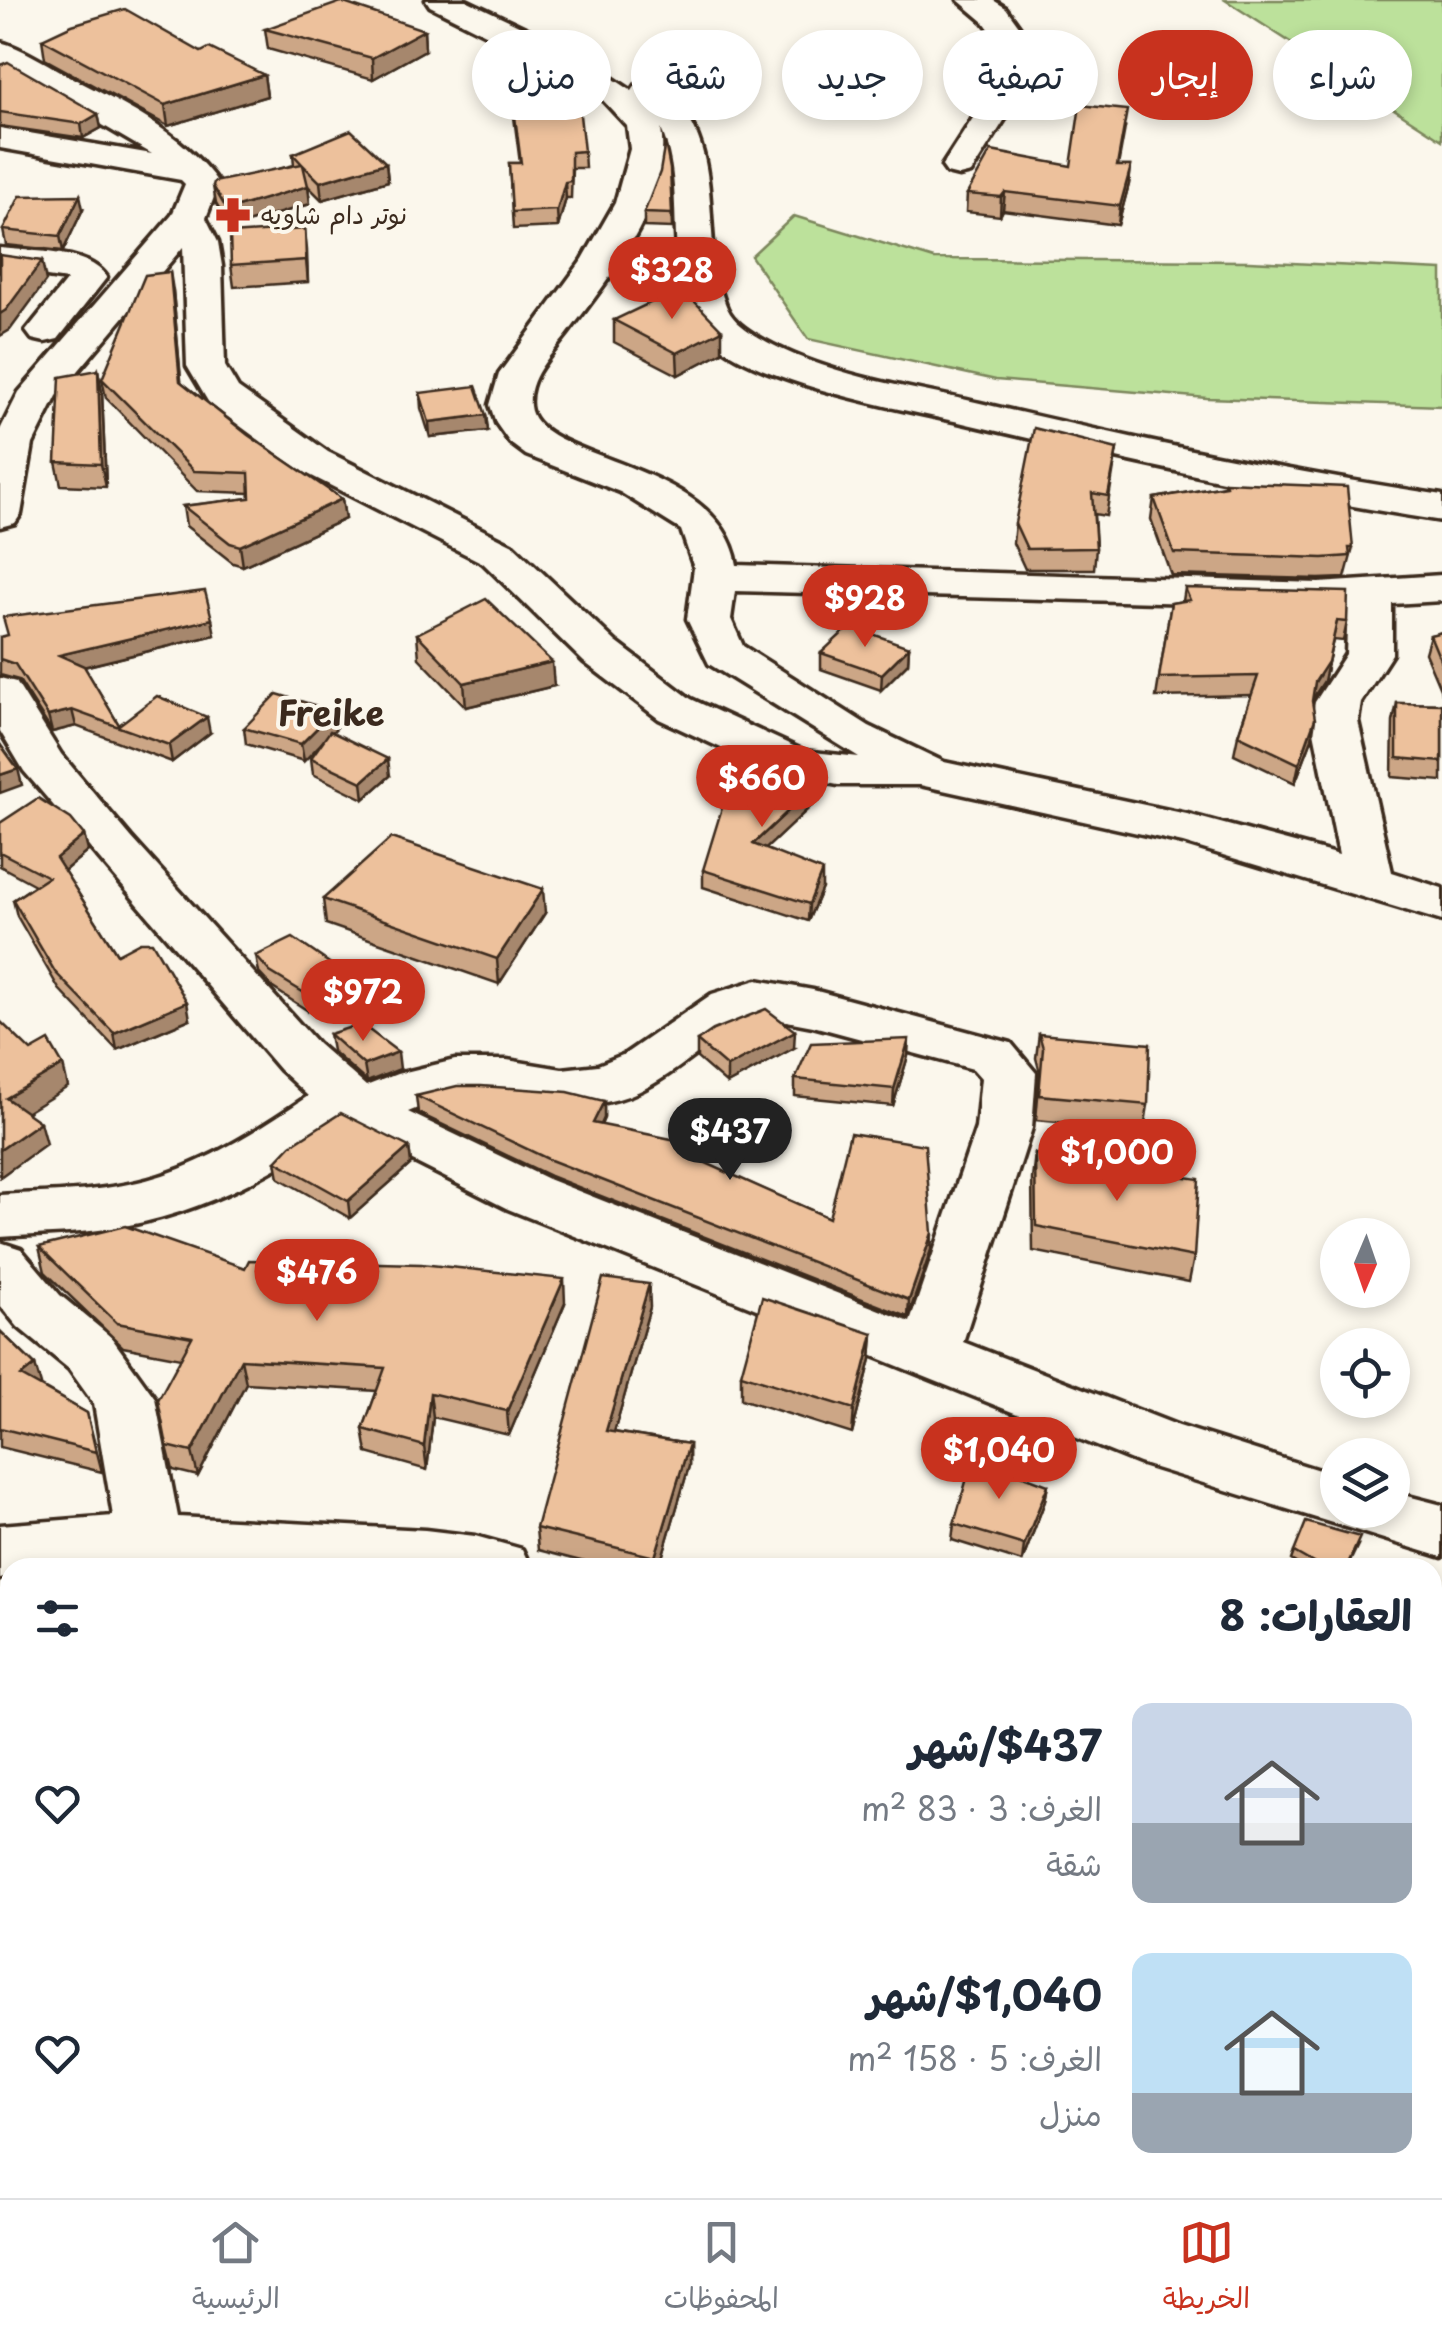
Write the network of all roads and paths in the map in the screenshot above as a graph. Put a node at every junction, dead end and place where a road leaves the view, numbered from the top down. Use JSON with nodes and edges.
{"nodes":[{"id":1,"x":441,"y":0,"type":"edge"},
{"id":2,"x":974,"y":0,"type":"edge"},
{"id":3,"x":503,"y":30,"type":"edge"},
{"id":4,"x":0,"y":52,"type":"edge"},
{"id":5,"x":611,"y":81,"type":"edge"},
{"id":6,"x":611,"y":91,"type":"edge"},
{"id":7,"x":0,"y":138,"type":"edge"},
{"id":8,"x":958,"y":166,"type":"dead end"},
{"id":9,"x":197,"y":172,"type":"junction"},
{"id":10,"x":188,"y":218,"type":"junction"},
{"id":11,"x":0,"y":260,"type":"edge"},
{"id":12,"x":0,"y":394,"type":"edge"},
{"id":13,"x":4,"y":457,"type":"edge"},
{"id":14,"x":1442,"y":508,"type":"edge"},
{"id":15,"x":0,"y":514,"type":"edge"},
{"id":16,"x":716,"y":577,"type":"junction"},
{"id":17,"x":1442,"y":588,"type":"edge"},
{"id":18,"x":1370,"y":594,"type":"junction"},
{"id":19,"x":0,"y":692,"type":"edge"},
{"id":20,"x":929,"y":773,"type":"junction"},
{"id":21,"x":1369,"y":881,"type":"junction"},
{"id":22,"x":1442,"y":905,"type":"edge"},
{"id":23,"x":351,"y":1105,"type":"junction"},
{"id":24,"x":1,"y":1255,"type":"edge"},
{"id":25,"x":929,"y":1354,"type":"junction"},
{"id":26,"x":1320,"y":1496,"type":"edge"},
{"id":27,"x":1410,"y":1522,"type":"edge"},
{"id":28,"x":1442,"y":1531,"type":"edge"},
{"id":29,"x":150,"y":1542,"type":"junction"},
{"id":30,"x":0,"y":1552,"type":"edge"},
{"id":31,"x":409,"y":1558,"type":"edge"}],
"edges":[{"from":1,"to":3,"type":"street"},
{"from":2,"to":8,"type":"street"},
{"from":4,"to":9,"type":"street"},
{"from":5,"to":14,"type":"street"},
{"from":6,"to":16,"type":"street"},
{"from":7,"to":9,"type":"street"},
{"from":9,"to":10,"type":"street"},
{"from":10,"to":13,"type":"street"},
{"from":10,"to":20,"type":"street"},
{"from":11,"to":12,"type":"street"},
{"from":13,"to":15,"type":"street"},
{"from":16,"to":18,"type":"street"},
{"from":16,"to":20,"type":"street"},
{"from":17,"to":18,"type":"street"},
{"from":18,"to":21,"type":"street"},
{"from":19,"to":23,"type":"street"},
{"from":20,"to":21,"type":"street"},
{"from":21,"to":22,"type":"street"},
{"from":23,"to":24,"type":"street"},
{"from":23,"to":25,"type":"street"},
{"from":23,"to":25,"type":"street"},
{"from":24,"to":29,"type":"street"},
{"from":25,"to":26,"type":"street"},
{"from":27,"to":28,"type":"street"},
{"from":29,"to":30,"type":"street"},
{"from":29,"to":31,"type":"street"}]}
